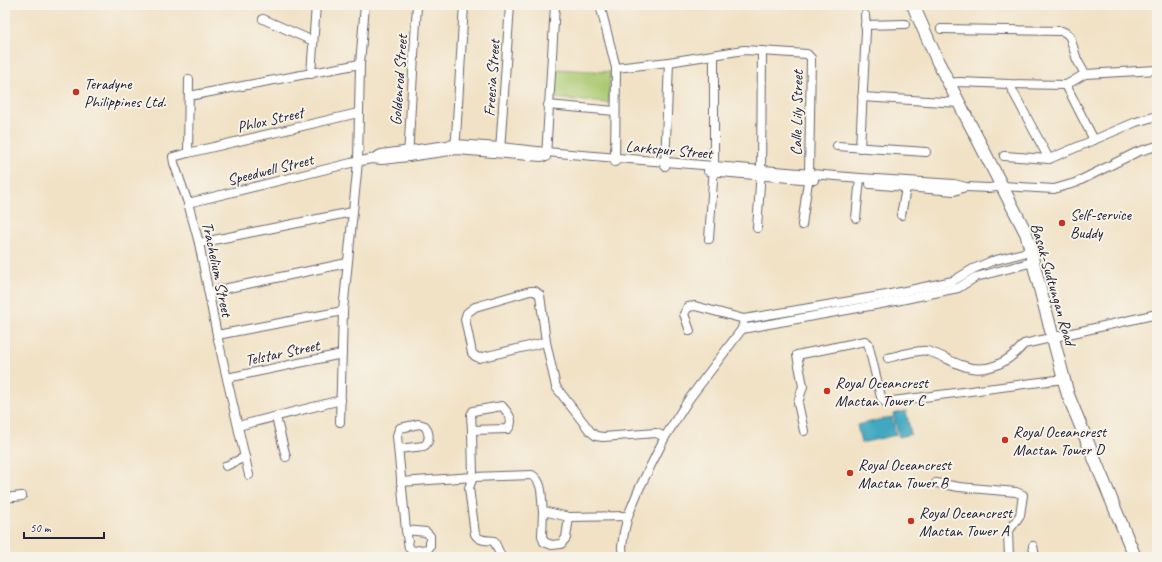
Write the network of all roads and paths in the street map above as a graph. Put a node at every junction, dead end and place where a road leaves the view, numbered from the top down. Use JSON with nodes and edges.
{"nodes":[{"id":1,"x":316,"y":5,"type":"edge"},
{"id":2,"x":365,"y":5,"type":"edge"},
{"id":3,"x":417,"y":5,"type":"edge"},
{"id":4,"x":464,"y":5,"type":"edge"},
{"id":5,"x":510,"y":5,"type":"edge"},
{"id":6,"x":555,"y":5,"type":"edge"},
{"id":7,"x":600,"y":5,"type":"edge"},
{"id":8,"x":913,"y":5,"type":"edge"},
{"id":9,"x":865,"y":15,"type":"dead end"},
{"id":10,"x":263,"y":19,"type":"dead end"},
{"id":11,"x":906,"y":24,"type":"dead end"},
{"id":12,"x":865,"y":25,"type":"junction"},
{"id":13,"x":940,"y":29,"type":"dead end"},
{"id":14,"x":313,"y":41,"type":"junction"},
{"id":15,"x":762,"y":51,"type":"junction"},
{"id":16,"x":714,"y":55,"type":"junction"},
{"id":17,"x":669,"y":62,"type":"junction"},
{"id":18,"x":360,"y":64,"type":"junction"},
{"id":19,"x":616,"y":68,"type":"junction"},
{"id":20,"x":1157,"y":70,"type":"edge"},
{"id":21,"x":311,"y":74,"type":"junction"},
{"id":22,"x":1085,"y":74,"type":"junction"},
{"id":23,"x":189,"y":79,"type":"dead end"},
{"id":24,"x":949,"y":83,"type":"junction"},
{"id":25,"x":1008,"y":84,"type":"junction"},
{"id":26,"x":1066,"y":85,"type":"junction"},
{"id":27,"x":189,"y":96,"type":"junction"},
{"id":28,"x":862,"y":96,"type":"junction"},
{"id":29,"x":960,"y":103,"type":"junction"},
{"id":30,"x":548,"y":105,"type":"junction"},
{"id":31,"x":615,"y":111,"type":"junction"},
{"id":32,"x":358,"y":113,"type":"junction"},
{"id":33,"x":1157,"y":116,"type":"edge"},
{"id":34,"x":1094,"y":140,"type":"junction"},
{"id":35,"x":837,"y":146,"type":"dead end"},
{"id":36,"x":1157,"y":146,"type":"edge"},
{"id":37,"x":456,"y":147,"type":"junction"},
{"id":38,"x":860,"y":148,"type":"junction"},
{"id":39,"x":500,"y":150,"type":"junction"},
{"id":40,"x":926,"y":152,"type":"dead end"},
{"id":41,"x":188,"y":153,"type":"junction"},
{"id":42,"x":408,"y":154,"type":"junction"},
{"id":43,"x":546,"y":155,"type":"junction"},
{"id":44,"x":1004,"y":156,"type":"dead end"},
{"id":45,"x":1049,"y":159,"type":"junction"},
{"id":46,"x":615,"y":160,"type":"junction"},
{"id":47,"x":358,"y":162,"type":"junction"},
{"id":48,"x":665,"y":165,"type":"junction"},
{"id":49,"x":713,"y":169,"type":"junction"},
{"id":50,"x":761,"y":173,"type":"junction"},
{"id":51,"x":808,"y":177,"type":"junction"},
{"id":52,"x":860,"y":181,"type":"junction"},
{"id":53,"x":907,"y":184,"type":"junction"},
{"id":54,"x":1003,"y":186,"type":"junction"},
{"id":55,"x":188,"y":203,"type":"junction"},
{"id":56,"x":352,"y":212,"type":"junction"},
{"id":57,"x":901,"y":215,"type":"dead end"},
{"id":58,"x":856,"y":218,"type":"dead end"},
{"id":59,"x":802,"y":225,"type":"dead end"},
{"id":60,"x":757,"y":228,"type":"dead end"},
{"id":61,"x":709,"y":239,"type":"dead end"},
{"id":62,"x":199,"y":243,"type":"junction"},
{"id":63,"x":1032,"y":256,"type":"junction"},
{"id":64,"x":347,"y":263,"type":"junction"},
{"id":65,"x":209,"y":292,"type":"junction"},
{"id":66,"x":886,"y":299,"type":"junction"},
{"id":67,"x":343,"y":311,"type":"junction"},
{"id":68,"x":1157,"y":314,"type":"edge"},
{"id":69,"x":744,"y":319,"type":"junction"},
{"id":70,"x":742,"y":329,"type":"junction"},
{"id":71,"x":690,"y":331,"type":"dead end"},
{"id":72,"x":217,"y":334,"type":"junction"},
{"id":73,"x":1053,"y":338,"type":"junction"},
{"id":74,"x":546,"y":342,"type":"junction"},
{"id":75,"x":342,"y":354,"type":"junction"},
{"id":76,"x":888,"y":358,"type":"dead end"},
{"id":77,"x":227,"y":378,"type":"junction"},
{"id":78,"x":1064,"y":379,"type":"junction"},
{"id":79,"x":341,"y":400,"type":"junction"},
{"id":80,"x":276,"y":417,"type":"junction"},
{"id":81,"x":340,"y":422,"type":"dead end"},
{"id":82,"x":238,"y":426,"type":"junction"},
{"id":83,"x":472,"y":430,"type":"junction"},
{"id":84,"x":804,"y":431,"type":"dead end"},
{"id":85,"x":665,"y":437,"type":"junction"},
{"id":86,"x":398,"y":449,"type":"dead end"},
{"id":87,"x":286,"y":456,"type":"dead end"},
{"id":88,"x":244,"y":457,"type":"junction"},
{"id":89,"x":226,"y":466,"type":"dead end"},
{"id":90,"x":249,"y":475,"type":"dead end"},
{"id":91,"x":473,"y":477,"type":"junction"},
{"id":92,"x":401,"y":482,"type":"junction"},
{"id":93,"x":936,"y":483,"type":"dead end"},
{"id":94,"x":22,"y":496,"type":"dead end"},
{"id":95,"x":5,"y":498,"type":"edge"},
{"id":96,"x":543,"y":511,"type":"junction"},
{"id":97,"x":628,"y":516,"type":"junction"},
{"id":98,"x":569,"y":517,"type":"junction"},
{"id":99,"x":406,"y":530,"type":"dead end"},
{"id":100,"x":1033,"y":546,"type":"dead end"},
{"id":101,"x":500,"y":554,"type":"dead end"},
{"id":102,"x":623,"y":557,"type":"edge"},
{"id":103,"x":1009,"y":557,"type":"edge"},
{"id":104,"x":1035,"y":557,"type":"edge"},
{"id":105,"x":1135,"y":557,"type":"edge"}],
"edges":[{"from":1,"to":14,"type":"street"},
{"from":2,"to":18,"type":"street"},
{"from":3,"to":42,"type":"street","name":"Goldenrod Street"},
{"from":4,"to":37,"type":"street"},
{"from":5,"to":39,"type":"street","name":"Freesia Street"},
{"from":6,"to":30,"type":"street"},
{"from":7,"to":19,"type":"street"},
{"from":8,"to":24,"type":"street","name":"Basak-Sudtungan Road"},
{"from":9,"to":12,"type":"street"},
{"from":10,"to":14,"type":"street"},
{"from":11,"to":12,"type":"street"},
{"from":12,"to":28,"type":"street"},
{"from":13,"to":22,"type":"street"},
{"from":14,"to":21,"type":"street"},
{"from":15,"to":16,"type":"street"},
{"from":15,"to":50,"type":"street"},
{"from":15,"to":51,"type":"street","name":"Calle Lily Street"},
{"from":16,"to":17,"type":"street"},
{"from":16,"to":49,"type":"street"},
{"from":17,"to":19,"type":"street"},
{"from":17,"to":48,"type":"street"},
{"from":18,"to":21,"type":"street"},
{"from":18,"to":32,"type":"street"},
{"from":19,"to":31,"type":"street"},
{"from":20,"to":22,"type":"street"},
{"from":21,"to":27,"type":"street"},
{"from":22,"to":26,"type":"street"},
{"from":23,"to":27,"type":"street"},
{"from":24,"to":25,"type":"street"},
{"from":24,"to":29,"type":"street","name":"Basak-Sudtungan Road"},
{"from":25,"to":26,"type":"street"},
{"from":25,"to":45,"type":"street"},
{"from":26,"to":34,"type":"street"},
{"from":27,"to":41,"type":"street"},
{"from":28,"to":29,"type":"street"},
{"from":28,"to":38,"type":"street"},
{"from":29,"to":54,"type":"street","name":"Basak-Sudtungan Road"},
{"from":30,"to":31,"type":"street"},
{"from":30,"to":43,"type":"street"},
{"from":31,"to":46,"type":"street"},
{"from":32,"to":41,"type":"street","name":"Phlox Street"},
{"from":32,"to":47,"type":"street"},
{"from":33,"to":34,"type":"street"},
{"from":34,"to":45,"type":"street"},
{"from":35,"to":38,"type":"street"},
{"from":36,"to":54,"type":"street","name":"Larkspur Street"},
{"from":37,"to":39,"type":"street","name":"Larkspur Street"},
{"from":37,"to":42,"type":"street","name":"Larkspur Street"},
{"from":38,"to":40,"type":"street"},
{"from":39,"to":43,"type":"street","name":"Larkspur Street"},
{"from":41,"to":55,"type":"street","name":"Trachelium Street"},
{"from":42,"to":47,"type":"street","name":"Larkspur Street"},
{"from":43,"to":46,"type":"street","name":"Larkspur Street"},
{"from":44,"to":45,"type":"street"},
{"from":46,"to":48,"type":"street","name":"Larkspur Street"},
{"from":47,"to":55,"type":"street","name":"Speedwell Street"},
{"from":47,"to":56,"type":"street"},
{"from":48,"to":49,"type":"street","name":"Larkspur Street"},
{"from":49,"to":50,"type":"street","name":"Larkspur Street"},
{"from":49,"to":61,"type":"street"},
{"from":50,"to":51,"type":"street","name":"Larkspur Street"},
{"from":50,"to":60,"type":"street"},
{"from":51,"to":52,"type":"street","name":"Larkspur Street"},
{"from":51,"to":59,"type":"street","name":"Calle Lily Street"},
{"from":52,"to":53,"type":"street","name":"Larkspur Street"},
{"from":52,"to":58,"type":"street"},
{"from":53,"to":54,"type":"street","name":"Larkspur Street"},
{"from":53,"to":57,"type":"street"},
{"from":54,"to":63,"type":"street","name":"Basak-Sudtungan Road"},
{"from":55,"to":62,"type":"street","name":"Trachelium Street"},
{"from":56,"to":62,"type":"street"},
{"from":56,"to":64,"type":"street"},
{"from":62,"to":65,"type":"street","name":"Trachelium Street"},
{"from":63,"to":66,"type":"street"},
{"from":63,"to":73,"type":"street","name":"Basak-Sudtungan Road"},
{"from":64,"to":65,"type":"street"},
{"from":64,"to":67,"type":"street"},
{"from":65,"to":72,"type":"street","name":"Trachelium Street"},
{"from":66,"to":69,"type":"street"},
{"from":66,"to":70,"type":"street"},
{"from":67,"to":72,"type":"street"},
{"from":67,"to":75,"type":"street"},
{"from":68,"to":73,"type":"street"},
{"from":69,"to":70,"type":"street"},
{"from":69,"to":71,"type":"street"},
{"from":70,"to":85,"type":"street"},
{"from":72,"to":77,"type":"street","name":"Trachelium Street"},
{"from":73,"to":76,"type":"street"},
{"from":73,"to":78,"type":"street","name":"Basak-Sudtungan Road"},
{"from":74,"to":74,"type":"street"},
{"from":74,"to":85,"type":"street"},
{"from":75,"to":77,"type":"street","name":"Telstar Street"},
{"from":75,"to":79,"type":"street"},
{"from":77,"to":82,"type":"street","name":"Trachelium Street"},
{"from":78,"to":84,"type":"street"},
{"from":78,"to":105,"type":"street","name":"Basak-Sudtungan Road"},
{"from":79,"to":80,"type":"street"},
{"from":79,"to":81,"type":"street"},
{"from":80,"to":82,"type":"street"},
{"from":80,"to":87,"type":"street"},
{"from":82,"to":88,"type":"street","name":"Trachelium Street"},
{"from":83,"to":83,"type":"street"},
{"from":83,"to":91,"type":"street"},
{"from":85,"to":97,"type":"street"},
{"from":86,"to":92,"type":"street"},
{"from":88,"to":89,"type":"street"},
{"from":88,"to":90,"type":"street","name":"Trachelium Street"},
{"from":91,"to":92,"type":"street"},
{"from":91,"to":96,"type":"street"},
{"from":91,"to":101,"type":"street"},
{"from":92,"to":99,"type":"street"},
{"from":93,"to":103,"type":"street"},
{"from":94,"to":95,"type":"street"},
{"from":96,"to":98,"type":"street"},
{"from":96,"to":98,"type":"street"},
{"from":97,"to":98,"type":"street"},
{"from":97,"to":102,"type":"street"},
{"from":100,"to":104,"type":"street"}]}
